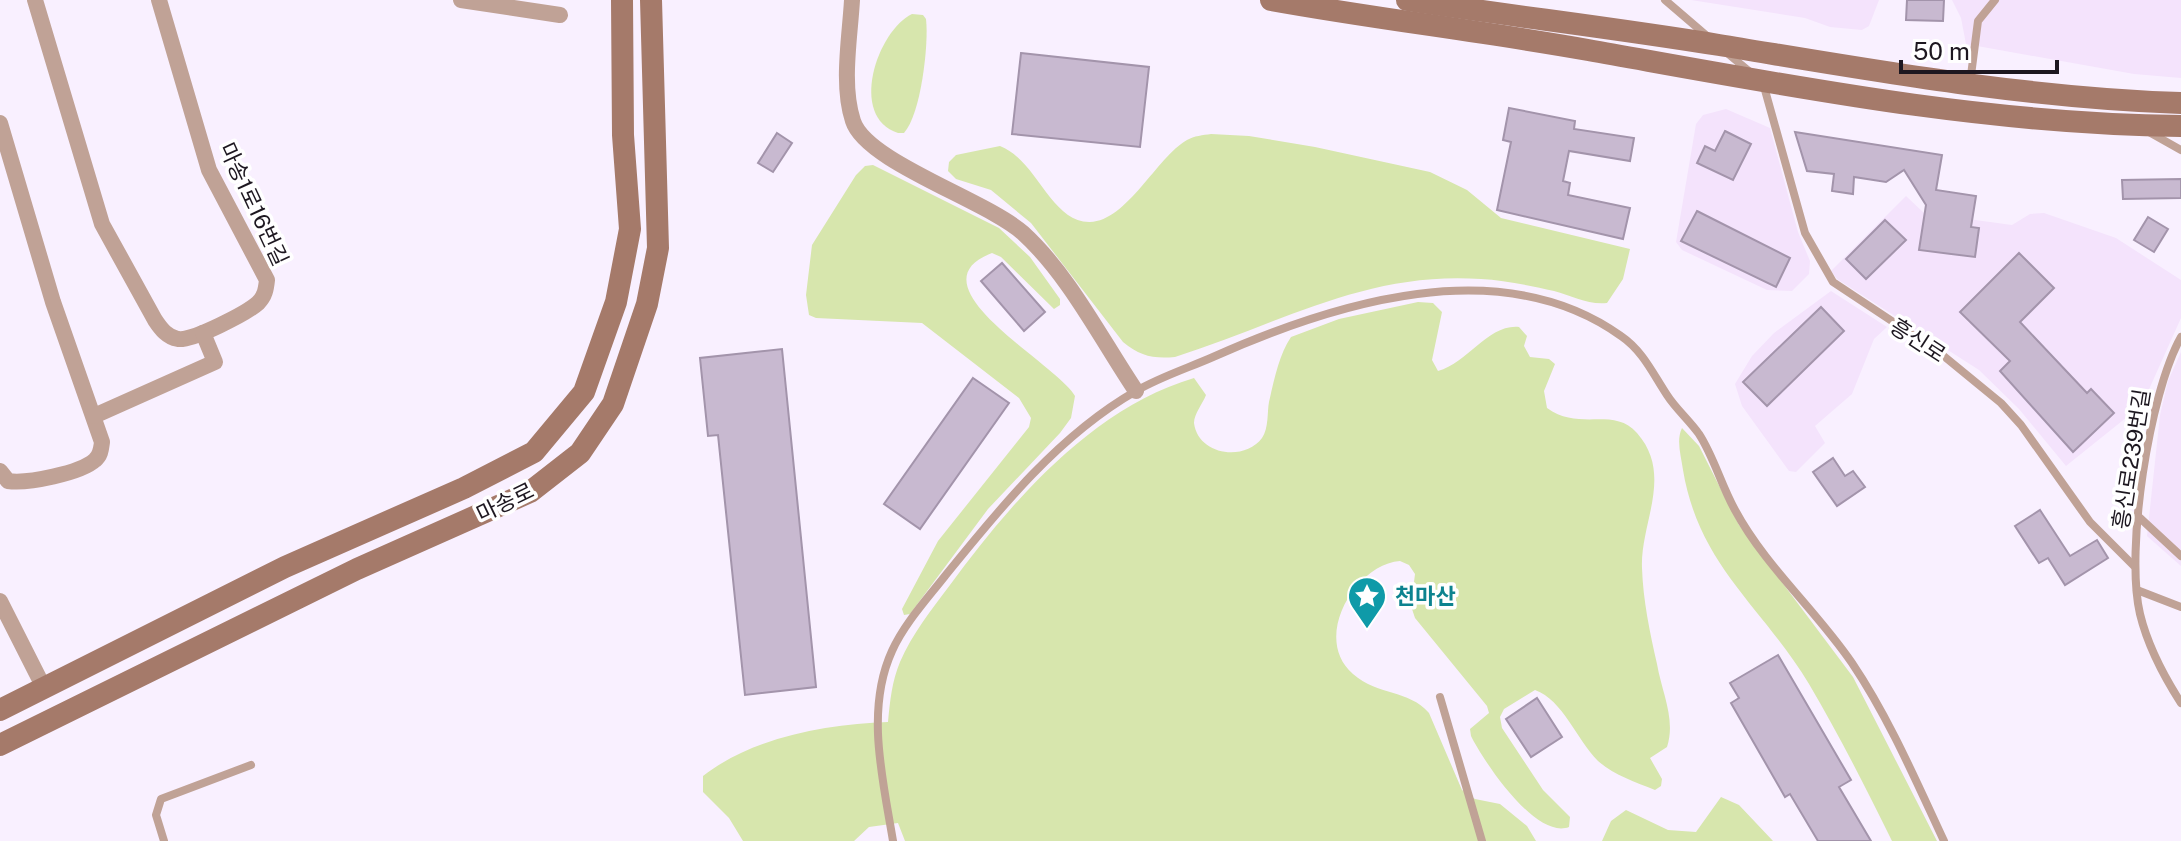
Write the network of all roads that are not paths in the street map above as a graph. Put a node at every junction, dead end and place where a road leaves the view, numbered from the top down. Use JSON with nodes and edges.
{"nodes":[{"id":1,"x":35,"y":0,"type":"edge"},
{"id":2,"x":159,"y":0,"type":"edge"},
{"id":3,"x":461,"y":0,"type":"edge"},
{"id":4,"x":622,"y":0,"type":"edge"},
{"id":5,"x":651,"y":0,"type":"edge"},
{"id":6,"x":852,"y":0,"type":"edge"},
{"id":7,"x":1271,"y":0,"type":"edge"},
{"id":8,"x":1407,"y":0,"type":"edge"},
{"id":9,"x":1665,"y":0,"type":"edge"},
{"id":10,"x":1995,"y":0,"type":"edge"},
{"id":11,"x":484,"y":2,"type":"edge"},
{"id":12,"x":560,"y":15,"type":"dead end"},
{"id":13,"x":1717,"y":45,"type":"junction"},
{"id":14,"x":1764,"y":84,"type":"junction"},
{"id":15,"x":1970,"y":84,"type":"junction"},
{"id":16,"x":2181,"y":103,"type":"edge"},
{"id":17,"x":0,"y":123,"type":"edge"},
{"id":18,"x":2138,"y":126,"type":"junction"},
{"id":19,"x":2181,"y":126,"type":"edge"},
{"id":20,"x":2181,"y":150,"type":"edge"},
{"id":21,"x":203,"y":333,"type":"junction"},
{"id":22,"x":2181,"y":337,"type":"edge"},
{"id":23,"x":1136,"y":391,"type":"junction"},
{"id":24,"x":94,"y":416,"type":"junction"},
{"id":25,"x":0,"y":471,"type":"edge"},
{"id":26,"x":2140,"y":518,"type":"junction"},
{"id":27,"x":2181,"y":556,"type":"edge"},
{"id":28,"x":2134,"y":566,"type":"junction"},
{"id":29,"x":2137,"y":590,"type":"junction"},
{"id":30,"x":0,"y":601,"type":"edge"},
{"id":31,"x":2181,"y":607,"type":"edge"},
{"id":32,"x":6,"y":630,"type":"edge"},
{"id":33,"x":44,"y":688,"type":"junction"},
{"id":34,"x":1440,"y":697,"type":"dead end"},
{"id":35,"x":2181,"y":703,"type":"edge"},
{"id":36,"x":0,"y":710,"type":"edge"},
{"id":37,"x":0,"y":745,"type":"edge"},
{"id":38,"x":251,"y":765,"type":"dead end"},
{"id":39,"x":164,"y":841,"type":"edge"},
{"id":40,"x":893,"y":841,"type":"edge"},
{"id":41,"x":1482,"y":841,"type":"edge"},
{"id":42,"x":1944,"y":841,"type":"edge"}],
"edges":[{"from":1,"to":21,"type":"street","name":"마송1로16번길"},
{"from":2,"to":21,"type":"street","name":"마송1로16번길"},
{"from":3,"to":11,"type":"street"},
{"from":4,"to":33,"type":"street","name":"마송로"},
{"from":5,"to":37,"type":"street","name":"마송로"},
{"from":6,"to":23,"type":"street"},
{"from":7,"to":14,"type":"street"},
{"from":8,"to":13,"type":"street"},
{"from":9,"to":13,"type":"lane"},
{"from":10,"to":15,"type":"lane"},
{"from":11,"to":12,"type":"street"},
{"from":13,"to":14,"type":"lane"},
{"from":13,"to":15,"type":"street"},
{"from":14,"to":18,"type":"street"},
{"from":14,"to":28,"type":"lane","name":"흥신로"},
{"from":15,"to":16,"type":"street"},
{"from":17,"to":24,"type":"street"},
{"from":18,"to":19,"type":"street"},
{"from":18,"to":20,"type":"lane"},
{"from":21,"to":24,"type":"street"},
{"from":22,"to":26,"type":"lane","name":"흥신로239번길"},
{"from":23,"to":40,"type":"lane"},
{"from":23,"to":42,"type":"lane"},
{"from":24,"to":25,"type":"street"},
{"from":26,"to":27,"type":"lane"},
{"from":26,"to":28,"type":"lane","name":"흥신로239번길"},
{"from":28,"to":29,"type":"lane","name":"흥신로239번길"},
{"from":29,"to":31,"type":"lane"},
{"from":29,"to":35,"type":"lane","name":"흥신로239번길"},
{"from":30,"to":32,"type":"street"},
{"from":32,"to":33,"type":"street"},
{"from":33,"to":36,"type":"street","name":"마송로"},
{"from":34,"to":41,"type":"lane"},
{"from":38,"to":39,"type":"lane"}]}
